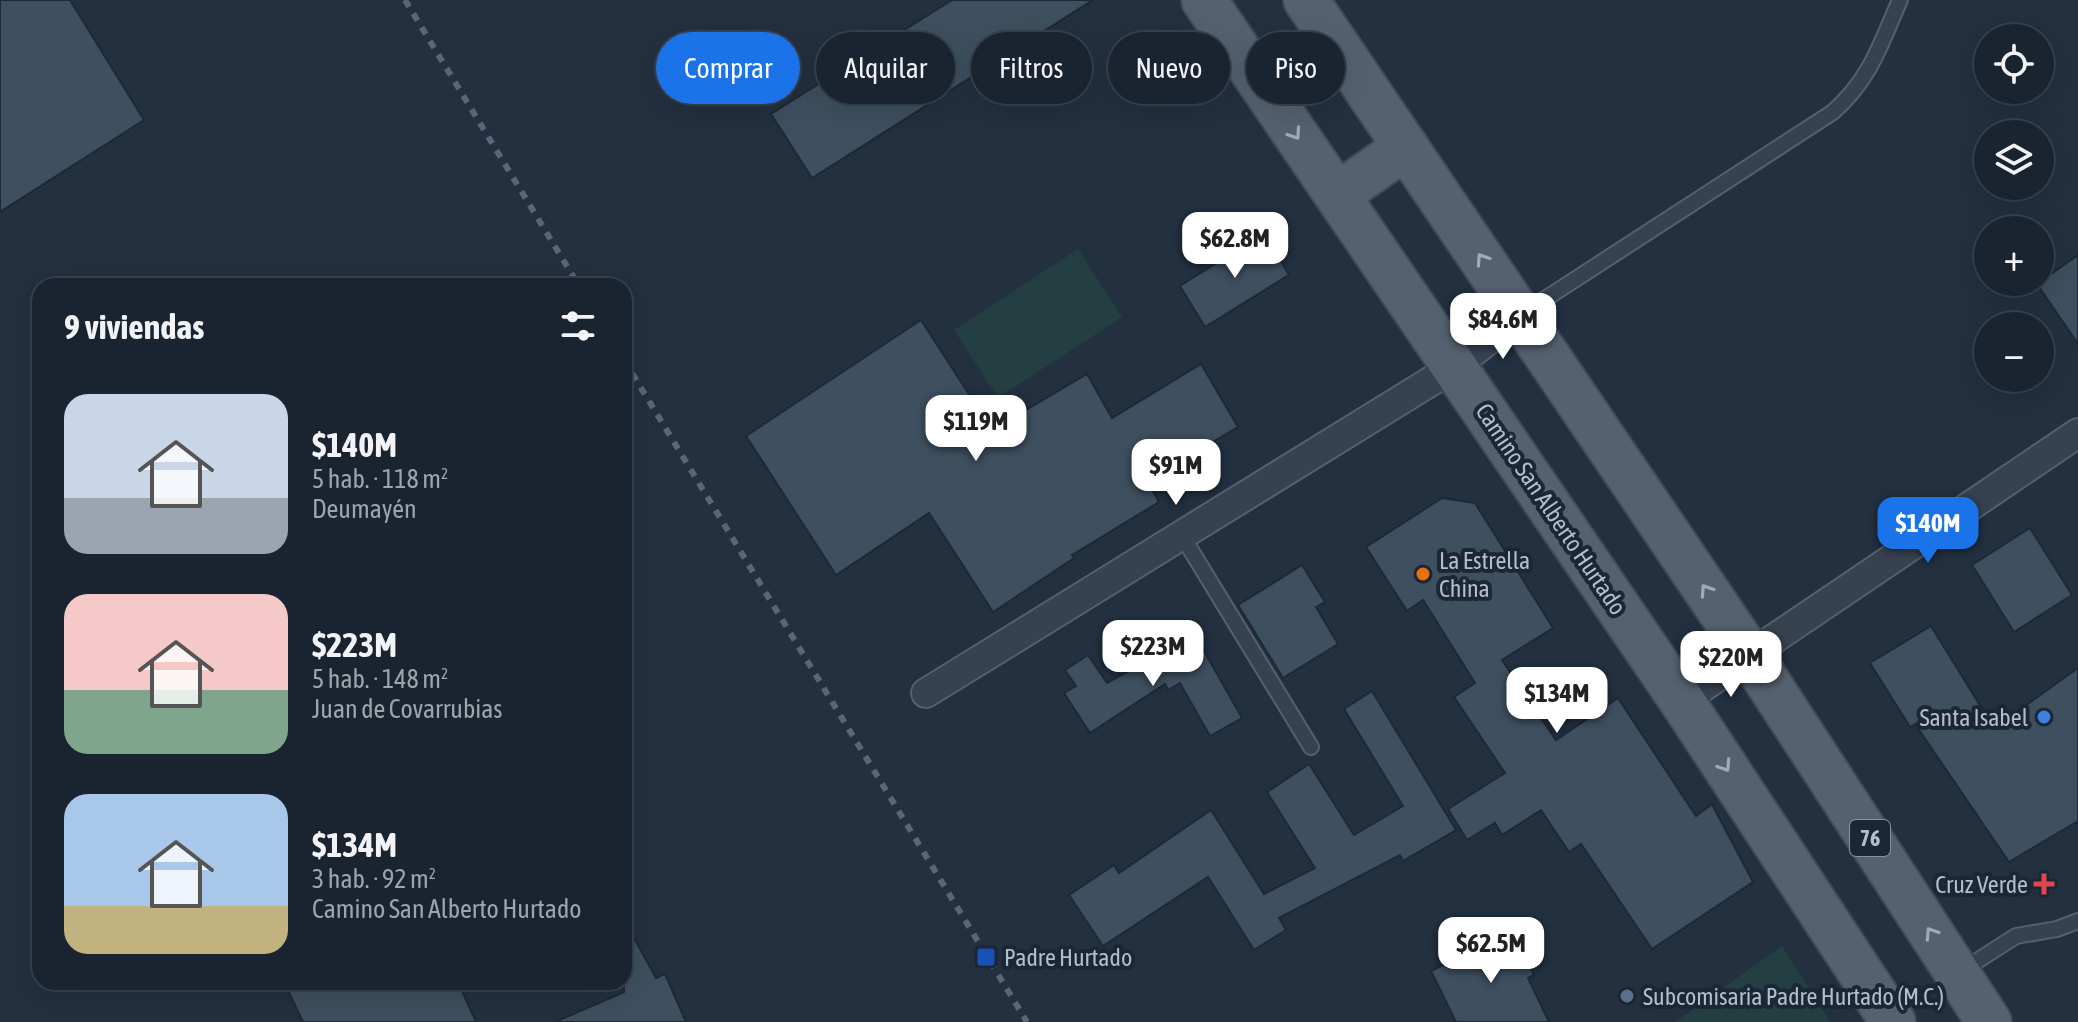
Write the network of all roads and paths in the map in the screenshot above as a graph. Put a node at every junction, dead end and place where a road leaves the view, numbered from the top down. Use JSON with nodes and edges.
{"nodes":[{"id":1,"x":1204,"y":0,"type":"edge"},
{"id":2,"x":1306,"y":0,"type":"edge"},
{"id":3,"x":1900,"y":0,"type":"edge"},
{"id":4,"x":1406,"y":147,"type":"junction"},
{"id":5,"x":1337,"y":195,"type":"junction"},
{"id":6,"x":1520,"y":315,"type":"junction"},
{"id":7,"x":1454,"y":367,"type":"junction"},
{"id":8,"x":2078,"y":433,"type":"edge"},
{"id":9,"x":1181,"y":534,"type":"junction"},
{"id":10,"x":1750,"y":655,"type":"junction"},
{"id":11,"x":926,"y":693,"type":"dead end"},
{"id":12,"x":1682,"y":701,"type":"junction"},
{"id":13,"x":1311,"y":747,"type":"dead end"},
{"id":14,"x":2078,"y":921,"type":"edge"},
{"id":15,"x":1958,"y":974,"type":"junction"},
{"id":16,"x":1893,"y":1022,"type":"edge"},
{"id":17,"x":1989,"y":1022,"type":"edge"}],
"edges":[{"from":1,"to":5,"type":"main road","name":"Camino San Alberto Hurtado","one_way":true},
{"from":2,"to":4,"type":"main road","number":"76"},
{"from":3,"to":6,"type":"lane"},
{"from":4,"to":5,"type":"main road"},
{"from":6,"to":4,"type":"main road","number":"76","one_way":true},
{"from":5,"to":7,"type":"main road","name":"Camino San Alberto Hurtado"},
{"from":6,"to":7,"type":"street"},
{"from":10,"to":6,"type":"main road","number":"76","one_way":true},
{"from":7,"to":9,"type":"street"},
{"from":7,"to":12,"type":"main road","name":"Camino San Alberto Hurtado"},
{"from":8,"to":10,"type":"street"},
{"from":9,"to":11,"type":"street"},
{"from":9,"to":13,"type":"lane"},
{"from":10,"to":12,"type":"street"},
{"from":15,"to":10,"type":"main road","number":"76","one_way":true},
{"from":12,"to":16,"type":"main road","name":"Camino San Alberto Hurtado","one_way":true},
{"from":14,"to":15,"type":"lane"},
{"from":15,"to":17,"type":"main road","number":"76"}]}
